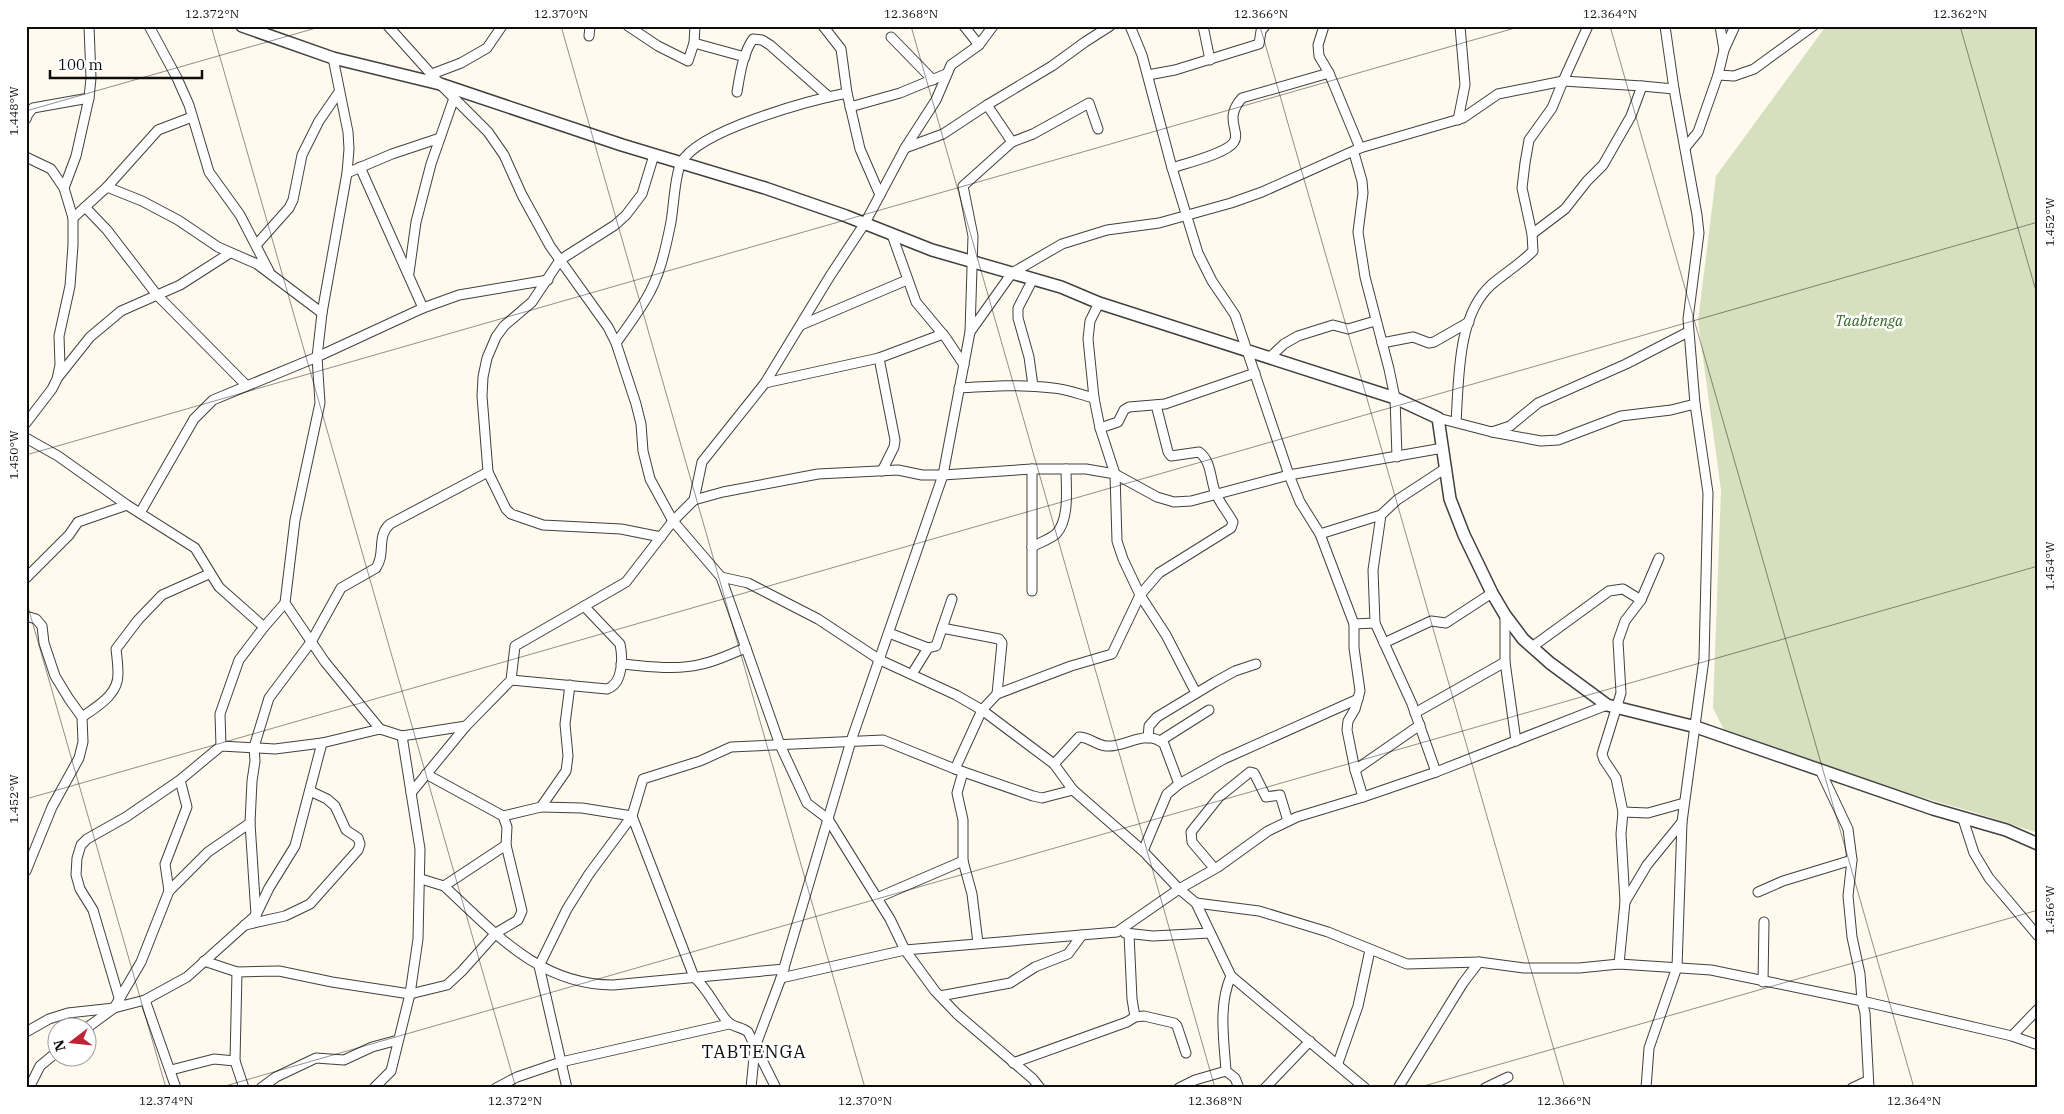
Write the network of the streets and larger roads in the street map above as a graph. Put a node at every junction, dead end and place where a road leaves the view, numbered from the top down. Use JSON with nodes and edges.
{"nodes":[{"id":1,"x":89,"y":26,"type":"edge"},
{"id":2,"x":149,"y":26,"type":"edge"},
{"id":3,"x":242,"y":26,"type":"edge"},
{"id":4,"x":388,"y":26,"type":"edge"},
{"id":5,"x":502,"y":26,"type":"edge"},
{"id":6,"x":628,"y":26,"type":"edge"},
{"id":7,"x":695,"y":26,"type":"edge"},
{"id":8,"x":822,"y":26,"type":"edge"},
{"id":9,"x":964,"y":26,"type":"edge"},
{"id":10,"x":993,"y":26,"type":"edge"},
{"id":11,"x":1110,"y":26,"type":"edge"},
{"id":12,"x":1130,"y":26,"type":"edge"},
{"id":13,"x":1203,"y":26,"type":"edge"},
{"id":14,"x":1265,"y":26,"type":"edge"},
{"id":15,"x":1324,"y":26,"type":"edge"},
{"id":16,"x":1460,"y":26,"type":"edge"},
{"id":17,"x":1588,"y":26,"type":"edge"},
{"id":18,"x":1665,"y":26,"type":"edge"},
{"id":19,"x":1720,"y":26,"type":"edge"},
{"id":20,"x":1735,"y":26,"type":"edge"},
{"id":21,"x":1813,"y":26,"type":"edge"},
{"id":22,"x":891,"y":37,"type":"dead end"},
{"id":23,"x":694,"y":44,"type":"junction"},
{"id":24,"x":979,"y":45,"type":"junction"},
{"id":25,"x":1724,"y":50,"type":"junction"},
{"id":26,"x":746,"y":57,"type":"junction"},
{"id":27,"x":333,"y":58,"type":"junction"},
{"id":28,"x":1210,"y":60,"type":"junction"},
{"id":29,"x":1329,"y":73,"type":"junction"},
{"id":30,"x":432,"y":74,"type":"junction"},
{"id":31,"x":946,"y":74,"type":"junction"},
{"id":32,"x":1148,"y":74,"type":"junction"},
{"id":33,"x":1718,"y":76,"type":"junction"},
{"id":34,"x":933,"y":80,"type":"junction"},
{"id":35,"x":1563,"y":81,"type":"junction"},
{"id":36,"x":440,"y":84,"type":"junction"},
{"id":37,"x":1642,"y":86,"type":"junction"},
{"id":38,"x":1674,"y":90,"type":"junction"},
{"id":39,"x":339,"y":92,"type":"junction"},
{"id":40,"x":737,"y":92,"type":"dead end"},
{"id":41,"x":847,"y":93,"type":"junction"},
{"id":42,"x":829,"y":97,"type":"junction"},
{"id":43,"x":89,"y":98,"type":"junction"},
{"id":44,"x":454,"y":98,"type":"junction"},
{"id":45,"x":987,"y":105,"type":"junction"},
{"id":46,"x":850,"y":107,"type":"junction"},
{"id":47,"x":192,"y":116,"type":"junction"},
{"id":48,"x":26,"y":119,"type":"edge"},
{"id":49,"x":1458,"y":120,"type":"junction"},
{"id":50,"x":1098,"y":129,"type":"dead end"},
{"id":51,"x":440,"y":138,"type":"junction"},
{"id":52,"x":1012,"y":142,"type":"junction"},
{"id":53,"x":904,"y":148,"type":"junction"},
{"id":54,"x":1685,"y":148,"type":"junction"},
{"id":55,"x":1357,"y":150,"type":"junction"},
{"id":56,"x":654,"y":155,"type":"junction"},
{"id":57,"x":26,"y":156,"type":"edge"},
{"id":58,"x":682,"y":163,"type":"junction"},
{"id":59,"x":360,"y":167,"type":"junction"},
{"id":60,"x":1172,"y":168,"type":"junction"},
{"id":61,"x":347,"y":173,"type":"junction"},
{"id":62,"x":107,"y":187,"type":"junction"},
{"id":63,"x":64,"y":188,"type":"junction"},
{"id":64,"x":880,"y":195,"type":"junction"},
{"id":65,"x":85,"y":207,"type":"junction"},
{"id":66,"x":1187,"y":215,"type":"junction"},
{"id":67,"x":73,"y":218,"type":"junction"},
{"id":68,"x":864,"y":223,"type":"junction"},
{"id":69,"x":1532,"y":234,"type":"junction"},
{"id":70,"x":892,"y":235,"type":"junction"},
{"id":71,"x":256,"y":244,"type":"junction"},
{"id":72,"x":230,"y":253,"type":"junction"},
{"id":73,"x":560,"y":260,"type":"junction"},
{"id":74,"x":973,"y":262,"type":"junction"},
{"id":75,"x":270,"y":272,"type":"junction"},
{"id":76,"x":409,"y":273,"type":"junction"},
{"id":77,"x":1012,"y":273,"type":"junction"},
{"id":78,"x":1033,"y":279,"type":"junction"},
{"id":79,"x":548,"y":280,"type":"junction"},
{"id":80,"x":907,"y":280,"type":"junction"},
{"id":81,"x":157,"y":295,"type":"junction"},
{"id":82,"x":1099,"y":303,"type":"junction"},
{"id":83,"x":424,"y":308,"type":"junction"},
{"id":84,"x":322,"y":313,"type":"junction"},
{"id":85,"x":1375,"y":321,"type":"junction"},
{"id":86,"x":1469,"y":322,"type":"junction"},
{"id":87,"x":801,"y":325,"type":"junction"},
{"id":88,"x":970,"y":332,"type":"junction"},
{"id":89,"x":1688,"y":332,"type":"junction"},
{"id":90,"x":943,"y":334,"type":"junction"},
{"id":91,"x":616,"y":343,"type":"junction"},
{"id":92,"x":1382,"y":343,"type":"junction"},
{"id":93,"x":1247,"y":350,"type":"junction"},
{"id":94,"x":317,"y":357,"type":"junction"},
{"id":95,"x":879,"y":358,"type":"junction"},
{"id":96,"x":1269,"y":358,"type":"junction"},
{"id":97,"x":964,"y":365,"type":"junction"},
{"id":98,"x":1255,"y":373,"type":"junction"},
{"id":99,"x":58,"y":379,"type":"junction"},
{"id":100,"x":765,"y":383,"type":"junction"},
{"id":101,"x":246,"y":385,"type":"junction"},
{"id":102,"x":1033,"y":386,"type":"junction"},
{"id":103,"x":959,"y":388,"type":"junction"},
{"id":104,"x":1094,"y":398,"type":"junction"},
{"id":105,"x":1395,"y":398,"type":"junction"},
{"id":106,"x":1694,"y":404,"type":"junction"},
{"id":107,"x":1156,"y":405,"type":"junction"},
{"id":108,"x":1438,"y":418,"type":"junction"},
{"id":109,"x":1456,"y":422,"type":"junction"},
{"id":110,"x":26,"y":423,"type":"edge"},
{"id":111,"x":1100,"y":428,"type":"junction"},
{"id":112,"x":1492,"y":432,"type":"junction"},
{"id":113,"x":26,"y":438,"type":"edge"},
{"id":114,"x":1443,"y":448,"type":"junction"},
{"id":115,"x":1397,"y":457,"type":"junction"},
{"id":116,"x":1446,"y":468,"type":"junction"},
{"id":117,"x":1032,"y":469,"type":"junction"},
{"id":118,"x":1066,"y":469,"type":"junction"},
{"id":119,"x":882,"y":471,"type":"junction"},
{"id":120,"x":488,"y":472,"type":"junction"},
{"id":121,"x":1114,"y":474,"type":"junction"},
{"id":122,"x":1289,"y":475,"type":"junction"},
{"id":123,"x":943,"y":476,"type":"junction"},
{"id":124,"x":1216,"y":494,"type":"junction"},
{"id":125,"x":694,"y":500,"type":"junction"},
{"id":126,"x":127,"y":505,"type":"junction"},
{"id":127,"x":140,"y":513,"type":"junction"},
{"id":128,"x":1381,"y":515,"type":"junction"},
{"id":129,"x":673,"y":522,"type":"junction"},
{"id":130,"x":1320,"y":534,"type":"junction"},
{"id":131,"x":661,"y":537,"type":"junction"},
{"id":132,"x":1032,"y":547,"type":"junction"},
{"id":133,"x":1659,"y":558,"type":"dead end"},
{"id":134,"x":210,"y":574,"type":"junction"},
{"id":135,"x":721,"y":577,"type":"junction"},
{"id":136,"x":26,"y":578,"type":"edge"},
{"id":137,"x":1032,"y":591,"type":"dead end"},
{"id":138,"x":1492,"y":593,"type":"junction"},
{"id":139,"x":1140,"y":595,"type":"junction"},
{"id":140,"x":952,"y":599,"type":"dead end"},
{"id":141,"x":1641,"y":600,"type":"junction"},
{"id":142,"x":285,"y":603,"type":"junction"},
{"id":143,"x":584,"y":606,"type":"junction"},
{"id":144,"x":1505,"y":615,"type":"junction"},
{"id":145,"x":26,"y":616,"type":"edge"},
{"id":146,"x":1375,"y":622,"type":"junction"},
{"id":147,"x":1354,"y":624,"type":"junction"},
{"id":148,"x":264,"y":627,"type":"junction"},
{"id":149,"x":942,"y":628,"type":"junction"},
{"id":150,"x":889,"y":633,"type":"junction"},
{"id":151,"x":311,"y":642,"type":"junction"},
{"id":152,"x":1384,"y":643,"type":"junction"},
{"id":153,"x":1532,"y":647,"type":"junction"},
{"id":154,"x":746,"y":648,"type":"junction"},
{"id":155,"x":928,"y":648,"type":"junction"},
{"id":156,"x":880,"y":660,"type":"junction"},
{"id":157,"x":1505,"y":662,"type":"junction"},
{"id":158,"x":621,"y":664,"type":"junction"},
{"id":159,"x":1256,"y":664,"type":"dead end"},
{"id":160,"x":912,"y":674,"type":"junction"},
{"id":161,"x":511,"y":680,"type":"junction"},
{"id":162,"x":570,"y":685,"type":"junction"},
{"id":163,"x":1196,"y":692,"type":"junction"},
{"id":164,"x":998,"y":694,"type":"junction"},
{"id":165,"x":1358,"y":699,"type":"junction"},
{"id":166,"x":1612,"y":706,"type":"junction"},
{"id":167,"x":982,"y":710,"type":"junction"},
{"id":168,"x":1209,"y":710,"type":"dead end"},
{"id":169,"x":1415,"y":712,"type":"junction"},
{"id":170,"x":82,"y":716,"type":"junction"},
{"id":171,"x":1420,"y":725,"type":"junction"},
{"id":172,"x":466,"y":726,"type":"junction"},
{"id":173,"x":1696,"y":728,"type":"junction"},
{"id":174,"x":380,"y":729,"type":"junction"},
{"id":175,"x":402,"y":736,"type":"junction"},
{"id":176,"x":1148,"y":738,"type":"junction"},
{"id":177,"x":851,"y":741,"type":"junction"},
{"id":178,"x":1160,"y":741,"type":"junction"},
{"id":179,"x":1516,"y":741,"type":"junction"},
{"id":180,"x":322,"y":743,"type":"junction"},
{"id":181,"x":780,"y":744,"type":"junction"},
{"id":182,"x":221,"y":746,"type":"junction"},
{"id":183,"x":254,"y":747,"type":"junction"},
{"id":184,"x":1054,"y":764,"type":"junction"},
{"id":185,"x":959,"y":770,"type":"junction"},
{"id":186,"x":1354,"y":770,"type":"junction"},
{"id":187,"x":1436,"y":772,"type":"junction"},
{"id":188,"x":1821,"y":772,"type":"junction"},
{"id":189,"x":426,"y":774,"type":"junction"},
{"id":190,"x":180,"y":780,"type":"junction"},
{"id":191,"x":1179,"y":784,"type":"junction"},
{"id":192,"x":1073,"y":790,"type":"junction"},
{"id":193,"x":310,"y":791,"type":"junction"},
{"id":194,"x":411,"y":793,"type":"junction"},
{"id":195,"x":1364,"y":797,"type":"junction"},
{"id":196,"x":1684,"y":803,"type":"junction"},
{"id":197,"x":541,"y":807,"type":"junction"},
{"id":198,"x":1623,"y":812,"type":"junction"},
{"id":199,"x":503,"y":816,"type":"junction"},
{"id":200,"x":632,"y":816,"type":"junction"},
{"id":201,"x":828,"y":819,"type":"junction"},
{"id":202,"x":1962,"y":819,"type":"junction"},
{"id":203,"x":1288,"y":821,"type":"junction"},
{"id":204,"x":1682,"y":822,"type":"junction"},
{"id":205,"x":250,"y":823,"type":"junction"},
{"id":206,"x":2038,"y":844,"type":"edge"},
{"id":207,"x":506,"y":845,"type":"junction"},
{"id":208,"x":1143,"y":851,"type":"junction"},
{"id":209,"x":1852,"y":860,"type":"junction"},
{"id":210,"x":963,"y":862,"type":"junction"},
{"id":211,"x":1214,"y":868,"type":"junction"},
{"id":212,"x":26,"y":871,"type":"edge"},
{"id":213,"x":421,"y":879,"type":"junction"},
{"id":214,"x":444,"y":886,"type":"junction"},
{"id":215,"x":1179,"y":889,"type":"junction"},
{"id":216,"x":169,"y":892,"type":"junction"},
{"id":217,"x":1758,"y":892,"type":"dead end"},
{"id":218,"x":877,"y":898,"type":"junction"},
{"id":219,"x":1625,"y":902,"type":"junction"},
{"id":220,"x":1196,"y":903,"type":"junction"},
{"id":221,"x":256,"y":915,"type":"junction"},
{"id":222,"x":1764,"y":922,"type":"dead end"},
{"id":223,"x":243,"y":926,"type":"junction"},
{"id":224,"x":1117,"y":932,"type":"junction"},
{"id":225,"x":496,"y":933,"type":"junction"},
{"id":226,"x":1210,"y":933,"type":"junction"},
{"id":227,"x":1129,"y":934,"type":"junction"},
{"id":228,"x":1082,"y":935,"type":"junction"},
{"id":229,"x":2038,"y":936,"type":"edge"},
{"id":230,"x":978,"y":943,"type":"junction"},
{"id":231,"x":905,"y":950,"type":"junction"},
{"id":232,"x":1370,"y":950,"type":"junction"},
{"id":233,"x":204,"y":961,"type":"junction"},
{"id":234,"x":1479,"y":962,"type":"junction"},
{"id":235,"x":1619,"y":964,"type":"junction"},
{"id":236,"x":539,"y":966,"type":"junction"},
{"id":237,"x":1677,"y":967,"type":"junction"},
{"id":238,"x":237,"y":972,"type":"junction"},
{"id":239,"x":782,"y":973,"type":"junction"},
{"id":240,"x":1231,"y":976,"type":"junction"},
{"id":241,"x":694,"y":977,"type":"junction"},
{"id":242,"x":1763,"y":982,"type":"junction"},
{"id":243,"x":410,"y":994,"type":"junction"},
{"id":244,"x":940,"y":996,"type":"junction"},
{"id":245,"x":145,"y":1000,"type":"junction"},
{"id":246,"x":1862,"y":1000,"type":"junction"},
{"id":247,"x":117,"y":1005,"type":"junction"},
{"id":248,"x":2038,"y":1009,"type":"edge"},
{"id":249,"x":1135,"y":1017,"type":"junction"},
{"id":250,"x":98,"y":1019,"type":"edge"},
{"id":251,"x":729,"y":1024,"type":"junction"},
{"id":252,"x":26,"y":1032,"type":"edge"},
{"id":253,"x":2012,"y":1036,"type":"junction"},
{"id":254,"x":398,"y":1040,"type":"junction"},
{"id":255,"x":1310,"y":1041,"type":"junction"},
{"id":256,"x":2038,"y":1045,"type":"edge"},
{"id":257,"x":755,"y":1047,"type":"junction"},
{"id":258,"x":1186,"y":1053,"type":"dead end"},
{"id":259,"x":48,"y":1059,"type":"edge"},
{"id":260,"x":234,"y":1061,"type":"junction"},
{"id":261,"x":561,"y":1062,"type":"junction"},
{"id":262,"x":1013,"y":1062,"type":"junction"},
{"id":263,"x":1338,"y":1064,"type":"junction"},
{"id":264,"x":170,"y":1070,"type":"junction"},
{"id":265,"x":1226,"y":1071,"type":"junction"},
{"id":266,"x":1508,"y":1077,"type":"dead end"},
{"id":267,"x":1868,"y":1084,"type":"edge"},
{"id":268,"x":29,"y":1088,"type":"edge"},
{"id":269,"x":176,"y":1088,"type":"edge"},
{"id":270,"x":244,"y":1088,"type":"edge"},
{"id":271,"x":260,"y":1088,"type":"edge"},
{"id":272,"x":374,"y":1088,"type":"edge"},
{"id":273,"x":496,"y":1088,"type":"edge"},
{"id":274,"x":567,"y":1088,"type":"edge"},
{"id":275,"x":751,"y":1088,"type":"edge"},
{"id":276,"x":776,"y":1088,"type":"edge"},
{"id":277,"x":1040,"y":1088,"type":"edge"},
{"id":278,"x":1179,"y":1088,"type":"edge"},
{"id":279,"x":1239,"y":1088,"type":"edge"},
{"id":280,"x":1265,"y":1088,"type":"edge"},
{"id":281,"x":1365,"y":1088,"type":"edge"},
{"id":282,"x":1398,"y":1088,"type":"edge"},
{"id":283,"x":1485,"y":1088,"type":"edge"},
{"id":284,"x":1646,"y":1088,"type":"edge"},
{"id":285,"x":1852,"y":1088,"type":"edge"}],
"edges":[{"from":1,"to":43,"type":"street"},
{"from":2,"to":47,"type":"street"},
{"from":3,"to":27,"type":"street"},
{"from":4,"to":30,"type":"street"},
{"from":5,"to":30,"type":"street"},
{"from":6,"to":23,"type":"street"},
{"from":7,"to":23,"type":"street"},
{"from":8,"to":41,"type":"street"},
{"from":9,"to":24,"type":"street"},
{"from":10,"to":24,"type":"street"},
{"from":11,"to":45,"type":"street"},
{"from":12,"to":32,"type":"street"},
{"from":13,"to":28,"type":"street"},
{"from":14,"to":28,"type":"street"},
{"from":15,"to":29,"type":"street"},
{"from":16,"to":49,"type":"street"},
{"from":17,"to":35,"type":"street"},
{"from":18,"to":38,"type":"street"},
{"from":19,"to":25,"type":"street"},
{"from":20,"to":25,"type":"street"},
{"from":21,"to":33,"type":"street"},
{"from":22,"to":34,"type":"street"},
{"from":23,"to":26,"type":"street"},
{"from":24,"to":31,"type":"street"},
{"from":25,"to":33,"type":"street"},
{"from":26,"to":40,"type":"street"},
{"from":26,"to":42,"type":"street"},
{"from":27,"to":36,"type":"street"},
{"from":27,"to":39,"type":"street"},
{"from":28,"to":32,"type":"street"},
{"from":29,"to":55,"type":"street"},
{"from":29,"to":60,"type":"street"},
{"from":30,"to":36,"type":"street"},
{"from":31,"to":34,"type":"street"},
{"from":31,"to":53,"type":"street"},
{"from":32,"to":60,"type":"street"},
{"from":33,"to":54,"type":"street"},
{"from":34,"to":46,"type":"street"},
{"from":35,"to":37,"type":"street"},
{"from":35,"to":49,"type":"street"},
{"from":35,"to":69,"type":"street"},
{"from":36,"to":44,"type":"street"},
{"from":36,"to":56,"type":"street"},
{"from":37,"to":38,"type":"street"},
{"from":37,"to":69,"type":"street"},
{"from":38,"to":54,"type":"street"},
{"from":39,"to":61,"type":"street"},
{"from":39,"to":71,"type":"street"},
{"from":41,"to":42,"type":"street"},
{"from":41,"to":46,"type":"street"},
{"from":42,"to":58,"type":"street"},
{"from":43,"to":48,"type":"street"},
{"from":43,"to":63,"type":"street"},
{"from":44,"to":51,"type":"street"},
{"from":44,"to":73,"type":"street"},
{"from":45,"to":52,"type":"street"},
{"from":45,"to":53,"type":"street"},
{"from":46,"to":64,"type":"street"},
{"from":47,"to":62,"type":"street"},
{"from":47,"to":71,"type":"street"},
{"from":49,"to":55,"type":"street"},
{"from":50,"to":52,"type":"street"},
{"from":51,"to":59,"type":"street"},
{"from":51,"to":76,"type":"street"},
{"from":52,"to":74,"type":"street"},
{"from":53,"to":64,"type":"street"},
{"from":54,"to":89,"type":"street"},
{"from":55,"to":66,"type":"street"},
{"from":55,"to":85,"type":"street"},
{"from":56,"to":58,"type":"street"},
{"from":56,"to":73,"type":"street"},
{"from":57,"to":63,"type":"street"},
{"from":58,"to":68,"type":"street"},
{"from":58,"to":91,"type":"street"},
{"from":59,"to":61,"type":"street"},
{"from":59,"to":76,"type":"street"},
{"from":60,"to":66,"type":"street"},
{"from":61,"to":84,"type":"street"},
{"from":62,"to":65,"type":"street"},
{"from":62,"to":72,"type":"street"},
{"from":63,"to":67,"type":"street"},
{"from":64,"to":68,"type":"street"},
{"from":65,"to":67,"type":"street"},
{"from":65,"to":81,"type":"street"},
{"from":66,"to":77,"type":"street"},
{"from":66,"to":93,"type":"street"},
{"from":67,"to":99,"type":"street"},
{"from":68,"to":70,"type":"street"},
{"from":68,"to":87,"type":"street"},
{"from":69,"to":86,"type":"street"},
{"from":70,"to":74,"type":"street"},
{"from":70,"to":80,"type":"street"},
{"from":71,"to":75,"type":"street"},
{"from":72,"to":75,"type":"street"},
{"from":72,"to":81,"type":"street"},
{"from":73,"to":79,"type":"street"},
{"from":73,"to":91,"type":"street"},
{"from":74,"to":77,"type":"street"},
{"from":74,"to":88,"type":"street"},
{"from":75,"to":84,"type":"street"},
{"from":76,"to":83,"type":"street"},
{"from":77,"to":78,"type":"street"},
{"from":77,"to":88,"type":"street"},
{"from":78,"to":82,"type":"street"},
{"from":78,"to":102,"type":"street"},
{"from":79,"to":83,"type":"street"},
{"from":79,"to":120,"type":"street"},
{"from":80,"to":87,"type":"street"},
{"from":80,"to":90,"type":"street"},
{"from":81,"to":99,"type":"street"},
{"from":81,"to":101,"type":"street"},
{"from":82,"to":93,"type":"street"},
{"from":82,"to":104,"type":"street"},
{"from":83,"to":94,"type":"street"},
{"from":84,"to":94,"type":"street"},
{"from":85,"to":92,"type":"street"},
{"from":85,"to":96,"type":"street"},
{"from":86,"to":92,"type":"street"},
{"from":86,"to":109,"type":"street"},
{"from":87,"to":100,"type":"street"},
{"from":88,"to":97,"type":"street"},
{"from":89,"to":106,"type":"street"},
{"from":89,"to":112,"type":"street"},
{"from":90,"to":95,"type":"street"},
{"from":90,"to":97,"type":"street"},
{"from":91,"to":129,"type":"street"},
{"from":92,"to":105,"type":"street"},
{"from":93,"to":96,"type":"street"},
{"from":93,"to":98,"type":"street"},
{"from":94,"to":101,"type":"street"},
{"from":94,"to":142,"type":"street"},
{"from":95,"to":100,"type":"street"},
{"from":95,"to":119,"type":"street"},
{"from":96,"to":105,"type":"street"},
{"from":97,"to":103,"type":"street"},
{"from":98,"to":107,"type":"street"},
{"from":98,"to":122,"type":"street"},
{"from":99,"to":110,"type":"street"},
{"from":100,"to":125,"type":"street"},
{"from":101,"to":127,"type":"street"},
{"from":102,"to":103,"type":"street"},
{"from":102,"to":104,"type":"street"},
{"from":103,"to":123,"type":"street"},
{"from":104,"to":111,"type":"street"},
{"from":105,"to":108,"type":"street"},
{"from":105,"to":115,"type":"street"},
{"from":106,"to":112,"type":"street"},
{"from":106,"to":173,"type":"street"},
{"from":107,"to":111,"type":"street"},
{"from":107,"to":124,"type":"street"},
{"from":108,"to":109,"type":"street"},
{"from":108,"to":114,"type":"street"},
{"from":109,"to":112,"type":"street"},
{"from":111,"to":121,"type":"street"},
{"from":113,"to":126,"type":"street"},
{"from":114,"to":115,"type":"street"},
{"from":114,"to":116,"type":"street"},
{"from":115,"to":122,"type":"street"},
{"from":116,"to":128,"type":"street"},
{"from":116,"to":138,"type":"street"},
{"from":117,"to":118,"type":"street"},
{"from":117,"to":123,"type":"street"},
{"from":117,"to":132,"type":"street"},
{"from":118,"to":121,"type":"street"},
{"from":118,"to":132,"type":"street"},
{"from":119,"to":123,"type":"street"},
{"from":119,"to":125,"type":"street"},
{"from":120,"to":131,"type":"street"},
{"from":120,"to":151,"type":"street"},
{"from":121,"to":124,"type":"street"},
{"from":121,"to":139,"type":"street"},
{"from":122,"to":124,"type":"street"},
{"from":122,"to":130,"type":"street"},
{"from":123,"to":150,"type":"street"},
{"from":124,"to":139,"type":"street"},
{"from":125,"to":129,"type":"street"},
{"from":126,"to":127,"type":"street"},
{"from":126,"to":136,"type":"street"},
{"from":127,"to":134,"type":"street"},
{"from":128,"to":130,"type":"street"},
{"from":128,"to":146,"type":"street"},
{"from":129,"to":131,"type":"street"},
{"from":129,"to":135,"type":"street"},
{"from":130,"to":147,"type":"street"},
{"from":131,"to":143,"type":"street"},
{"from":132,"to":137,"type":"street"},
{"from":133,"to":141,"type":"street"},
{"from":134,"to":148,"type":"street"},
{"from":134,"to":170,"type":"street"},
{"from":135,"to":154,"type":"street"},
{"from":135,"to":156,"type":"street"},
{"from":138,"to":144,"type":"street"},
{"from":138,"to":152,"type":"street"},
{"from":139,"to":163,"type":"street"},
{"from":139,"to":164,"type":"street"},
{"from":140,"to":149,"type":"street"},
{"from":141,"to":153,"type":"street"},
{"from":141,"to":166,"type":"street"},
{"from":142,"to":148,"type":"street"},
{"from":142,"to":151,"type":"street"},
{"from":143,"to":158,"type":"street"},
{"from":143,"to":161,"type":"street"},
{"from":144,"to":153,"type":"street"},
{"from":144,"to":157,"type":"street"},
{"from":145,"to":170,"type":"street"},
{"from":146,"to":147,"type":"street"},
{"from":146,"to":152,"type":"street"},
{"from":147,"to":165,"type":"street"},
{"from":148,"to":182,"type":"street"},
{"from":149,"to":155,"type":"street"},
{"from":149,"to":164,"type":"street"},
{"from":150,"to":155,"type":"street"},
{"from":150,"to":156,"type":"street"},
{"from":151,"to":174,"type":"street"},
{"from":151,"to":183,"type":"street"},
{"from":152,"to":169,"type":"street"},
{"from":153,"to":166,"type":"street"},
{"from":154,"to":158,"type":"street"},
{"from":154,"to":181,"type":"street"},
{"from":155,"to":160,"type":"street"},
{"from":156,"to":160,"type":"street"},
{"from":156,"to":177,"type":"street"},
{"from":157,"to":169,"type":"street"},
{"from":157,"to":179,"type":"street"},
{"from":158,"to":162,"type":"street"},
{"from":159,"to":163,"type":"street"},
{"from":160,"to":167,"type":"street"},
{"from":161,"to":162,"type":"street"},
{"from":161,"to":172,"type":"street"},
{"from":162,"to":197,"type":"street"},
{"from":163,"to":176,"type":"street"},
{"from":164,"to":167,"type":"street"},
{"from":165,"to":186,"type":"street"},
{"from":165,"to":191,"type":"street"},
{"from":166,"to":173,"type":"street"},
{"from":166,"to":179,"type":"street"},
{"from":166,"to":198,"type":"street"},
{"from":167,"to":184,"type":"street"},
{"from":167,"to":185,"type":"street"},
{"from":168,"to":178,"type":"street"},
{"from":169,"to":171,"type":"street"},
{"from":170,"to":212,"type":"street"},
{"from":171,"to":186,"type":"street"},
{"from":171,"to":187,"type":"street"},
{"from":172,"to":175,"type":"street"},
{"from":172,"to":189,"type":"street"},
{"from":173,"to":188,"type":"street"},
{"from":173,"to":196,"type":"street"},
{"from":174,"to":175,"type":"street"},
{"from":174,"to":180,"type":"street"},
{"from":175,"to":194,"type":"street"},
{"from":176,"to":178,"type":"street"},
{"from":176,"to":184,"type":"street"},
{"from":177,"to":181,"type":"street"},
{"from":177,"to":185,"type":"street"},
{"from":177,"to":201,"type":"street"},
{"from":178,"to":191,"type":"street"},
{"from":179,"to":187,"type":"street"},
{"from":180,"to":183,"type":"street"},
{"from":180,"to":193,"type":"street"},
{"from":181,"to":200,"type":"street"},
{"from":181,"to":201,"type":"street"},
{"from":182,"to":183,"type":"street"},
{"from":182,"to":190,"type":"street"},
{"from":183,"to":205,"type":"street"},
{"from":184,"to":192,"type":"street"},
{"from":185,"to":192,"type":"street"},
{"from":185,"to":210,"type":"street"},
{"from":186,"to":195,"type":"street"},
{"from":187,"to":195,"type":"street"},
{"from":188,"to":202,"type":"street"},
{"from":188,"to":209,"type":"street"},
{"from":189,"to":194,"type":"street"},
{"from":189,"to":199,"type":"street"},
{"from":190,"to":216,"type":"street"},
{"from":190,"to":247,"type":"street"},
{"from":191,"to":208,"type":"street"},
{"from":192,"to":208,"type":"street"},
{"from":193,"to":221,"type":"street"},
{"from":193,"to":223,"type":"street"},
{"from":194,"to":213,"type":"street"},
{"from":195,"to":203,"type":"street"},
{"from":196,"to":198,"type":"street"},
{"from":196,"to":204,"type":"street"},
{"from":197,"to":199,"type":"street"},
{"from":197,"to":200,"type":"street"},
{"from":198,"to":219,"type":"street"},
{"from":199,"to":207,"type":"street"},
{"from":200,"to":236,"type":"street"},
{"from":200,"to":241,"type":"street"},
{"from":201,"to":218,"type":"street"},
{"from":201,"to":239,"type":"street"},
{"from":202,"to":206,"type":"street"},
{"from":202,"to":229,"type":"street"},
{"from":203,"to":211,"type":"street"},
{"from":203,"to":211,"type":"street"},
{"from":204,"to":219,"type":"street"},
{"from":204,"to":237,"type":"street"},
{"from":205,"to":216,"type":"street"},
{"from":205,"to":221,"type":"street"},
{"from":207,"to":214,"type":"street"},
{"from":207,"to":225,"type":"street"},
{"from":208,"to":215,"type":"street"},
{"from":209,"to":217,"type":"street"},
{"from":209,"to":246,"type":"street"},
{"from":210,"to":218,"type":"street"},
{"from":210,"to":230,"type":"street"},
{"from":211,"to":215,"type":"street"},
{"from":213,"to":214,"type":"street"},
{"from":213,"to":243,"type":"street"},
{"from":214,"to":225,"type":"street"},
{"from":215,"to":220,"type":"street"},
{"from":215,"to":224,"type":"street"},
{"from":216,"to":247,"type":"street"},
{"from":218,"to":231,"type":"street"},
{"from":219,"to":235,"type":"street"},
{"from":220,"to":226,"type":"street"},
{"from":220,"to":232,"type":"street"},
{"from":221,"to":223,"type":"street"},
{"from":222,"to":242,"type":"street"},
{"from":223,"to":233,"type":"street"},
{"from":224,"to":227,"type":"street"},
{"from":224,"to":228,"type":"street"},
{"from":225,"to":236,"type":"street"},
{"from":225,"to":243,"type":"street"},
{"from":226,"to":227,"type":"street"},
{"from":226,"to":240,"type":"street"},
{"from":227,"to":249,"type":"street"},
{"from":228,"to":230,"type":"street"},
{"from":228,"to":244,"type":"street"},
{"from":230,"to":231,"type":"street"},
{"from":231,"to":239,"type":"street"},
{"from":231,"to":244,"type":"street"},
{"from":232,"to":234,"type":"street"},
{"from":232,"to":263,"type":"street"},
{"from":233,"to":238,"type":"street"},
{"from":233,"to":245,"type":"street"},
{"from":234,"to":235,"type":"street"},
{"from":234,"to":282,"type":"street"},
{"from":235,"to":237,"type":"street"},
{"from":236,"to":241,"type":"street"},
{"from":236,"to":261,"type":"street"},
{"from":237,"to":242,"type":"street"},
{"from":237,"to":284,"type":"street"},
{"from":238,"to":243,"type":"street"},
{"from":238,"to":260,"type":"street"},
{"from":239,"to":241,"type":"street"},
{"from":239,"to":257,"type":"street"},
{"from":240,"to":255,"type":"street"},
{"from":240,"to":265,"type":"street"},
{"from":241,"to":251,"type":"street"},
{"from":242,"to":246,"type":"street"},
{"from":243,"to":254,"type":"street"},
{"from":244,"to":262,"type":"street"},
{"from":245,"to":247,"type":"street"},
{"from":245,"to":264,"type":"street"},
{"from":246,"to":253,"type":"street"},
{"from":246,"to":267,"type":"street"},
{"from":247,"to":250,"type":"street"},
{"from":247,"to":252,"type":"street"},
{"from":248,"to":253,"type":"street"},
{"from":249,"to":258,"type":"street"},
{"from":249,"to":262,"type":"street"},
{"from":251,"to":257,"type":"street"},
{"from":251,"to":261,"type":"street"},
{"from":253,"to":256,"type":"street"},
{"from":254,"to":271,"type":"street"},
{"from":254,"to":272,"type":"street"},
{"from":255,"to":263,"type":"street"},
{"from":255,"to":280,"type":"street"},
{"from":257,"to":275,"type":"street"},
{"from":257,"to":276,"type":"street"},
{"from":259,"to":268,"type":"street"},
{"from":260,"to":264,"type":"street"},
{"from":260,"to":270,"type":"street"},
{"from":261,"to":273,"type":"street"},
{"from":261,"to":274,"type":"street"},
{"from":262,"to":277,"type":"street"},
{"from":263,"to":281,"type":"street"},
{"from":264,"to":269,"type":"street"},
{"from":265,"to":278,"type":"street"},
{"from":265,"to":279,"type":"street"},
{"from":266,"to":283,"type":"street"},
{"from":267,"to":285,"type":"street"}]}
